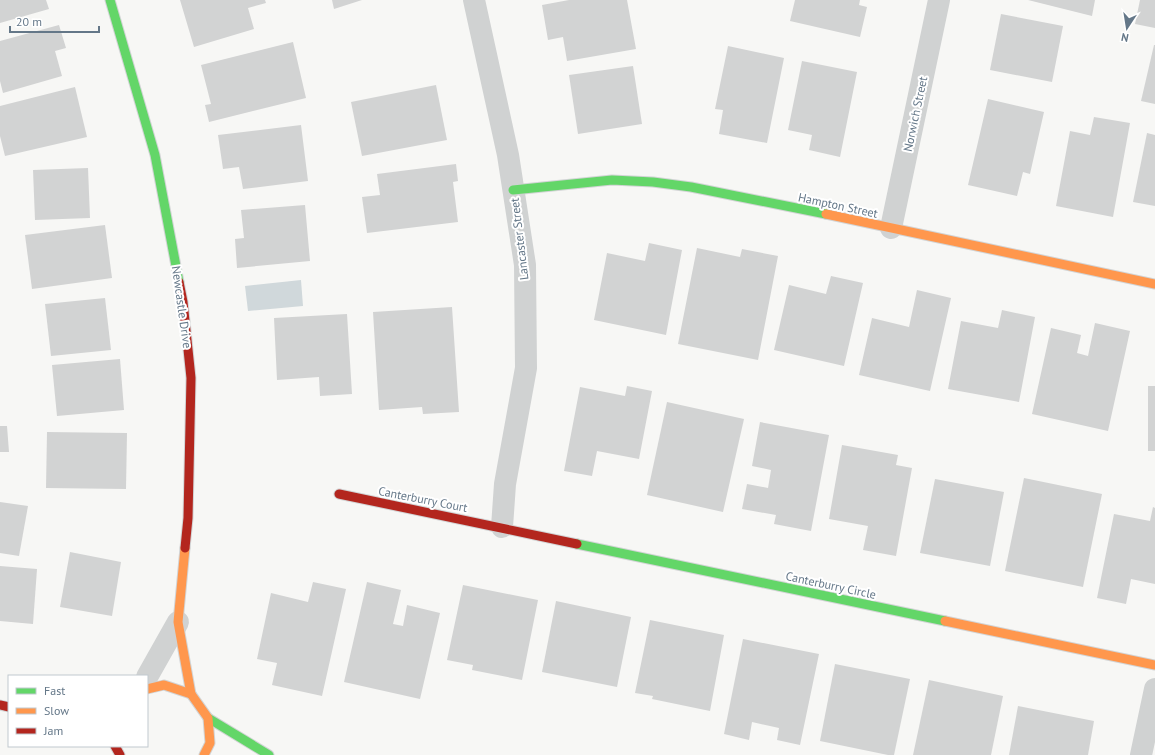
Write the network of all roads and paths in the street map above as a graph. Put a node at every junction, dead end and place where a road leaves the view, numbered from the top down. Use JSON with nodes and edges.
{"nodes":[{"id":1,"x":110,"y":0,"type":"edge"},
{"id":2,"x":474,"y":0,"type":"edge"},
{"id":3,"x":939,"y":0,"type":"edge"},
{"id":4,"x":513,"y":190,"type":"junction"},
{"id":5,"x":891,"y":228,"type":"junction"},
{"id":6,"x":1155,"y":284,"type":"edge"},
{"id":7,"x":339,"y":494,"type":"dead end"},
{"id":8,"x":502,"y":527,"type":"junction"},
{"id":9,"x":178,"y":622,"type":"junction"},
{"id":10,"x":1155,"y":665,"type":"edge"},
{"id":11,"x":148,"y":675,"type":"edge"},
{"id":12,"x":148,"y":689,"type":"edge"},
{"id":13,"x":1155,"y":689,"type":"edge"},
{"id":14,"x":190,"y":694,"type":"junction"},
{"id":15,"x":208,"y":718,"type":"junction"},
{"id":16,"x":204,"y":755,"type":"edge"},
{"id":17,"x":269,"y":755,"type":"edge"},
{"id":18,"x":1141,"y":755,"type":"edge"}],
"edges":[{"from":1,"to":9,"type":"street","name":"Newcastle Drive"},
{"from":2,"to":4,"type":"street","name":"Lancaster Street"},
{"from":3,"to":5,"type":"street","name":"Norwich Street"},
{"from":4,"to":5,"type":"street","name":"Hampton Street"},
{"from":4,"to":8,"type":"street","name":"Lancaster Street"},
{"from":5,"to":6,"type":"street","name":"Hampton Street"},
{"from":7,"to":8,"type":"street","name":"Canterburry Court"},
{"from":8,"to":10,"type":"street","name":"Canterburry Circle"},
{"from":9,"to":11,"type":"street","name":"Newcastle Drive"},
{"from":9,"to":14,"type":"street","name":"Newcastle Drive"},
{"from":12,"to":14,"type":"street"},
{"from":13,"to":18,"type":"street"},
{"from":14,"to":15,"type":"street"},
{"from":15,"to":16,"type":"street"},
{"from":15,"to":17,"type":"street"}]}
